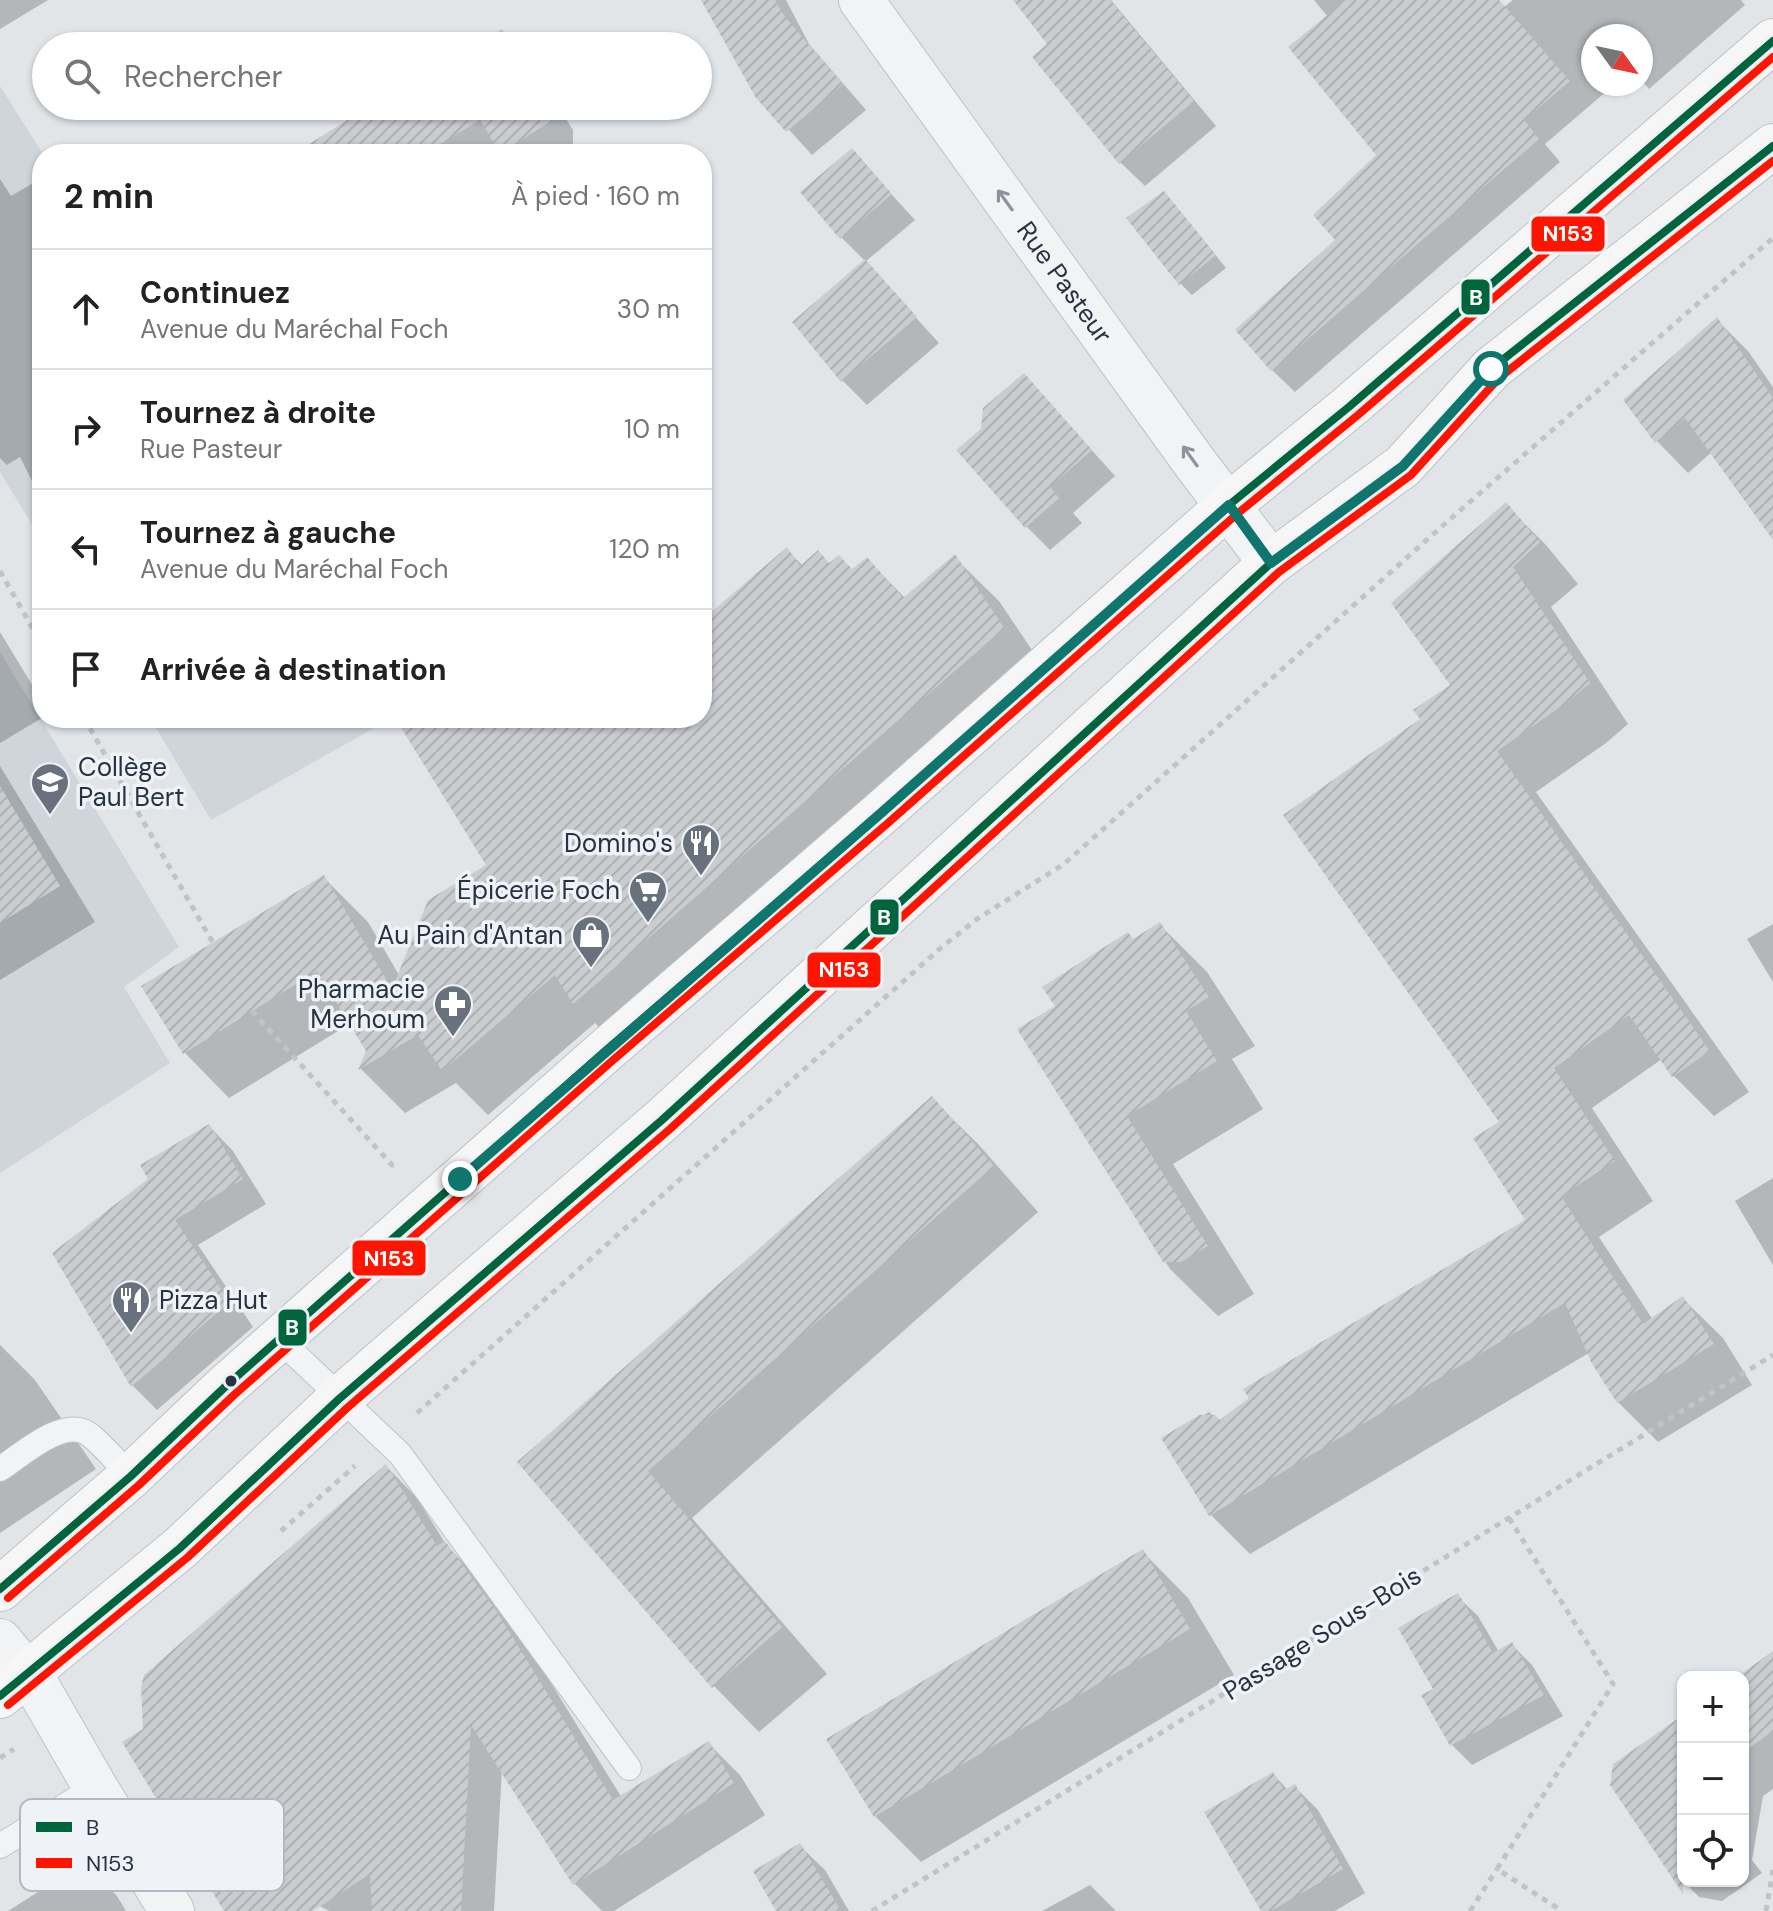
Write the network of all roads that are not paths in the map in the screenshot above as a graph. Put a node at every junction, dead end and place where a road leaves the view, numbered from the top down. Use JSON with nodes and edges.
{"nodes":[{"id":1,"x":861,"y":0,"type":"edge"},
{"id":2,"x":1773,"y":41,"type":"edge"},
{"id":3,"x":1773,"y":146,"type":"edge"},
{"id":4,"x":1229,"y":505,"type":"junction"},
{"id":5,"x":1271,"y":563,"type":"junction"},
{"id":6,"x":280,"y":1340,"type":"junction"},
{"id":7,"x":339,"y":1399,"type":"junction"},
{"id":8,"x":0,"y":1469,"type":"edge"},
{"id":9,"x":131,"y":1476,"type":"junction"},
{"id":10,"x":0,"y":1589,"type":"edge"},
{"id":11,"x":0,"y":1641,"type":"edge"},
{"id":12,"x":14,"y":1685,"type":"edge"},
{"id":13,"x":629,"y":1768,"type":"dead end"},
{"id":14,"x":95,"y":1787,"type":"junction"},
{"id":15,"x":76,"y":1799,"type":"edge"},
{"id":16,"x":102,"y":1799,"type":"edge"},
{"id":17,"x":20,"y":1834,"type":"edge"},
{"id":18,"x":0,"y":1846,"type":"edge"},
{"id":19,"x":160,"y":1891,"type":"edge"},
{"id":20,"x":172,"y":1911,"type":"edge"}],
"edges":[{"from":4,"to":1,"type":"street","name":"Rue Pasteur","one_way":true},
{"from":2,"to":4,"type":"main road"},
{"from":3,"to":5,"type":"main road"},
{"from":4,"to":5,"type":"street","name":"Rue Pasteur"},
{"from":4,"to":6,"type":"main road"},
{"from":5,"to":7,"type":"main road"},
{"from":6,"to":7,"type":"lane"},
{"from":6,"to":9,"type":"main road"},
{"from":7,"to":12,"type":"main road"},
{"from":7,"to":13,"type":"lane"},
{"from":8,"to":9,"type":"lane"},
{"from":9,"to":10,"type":"main road"},
{"from":11,"to":12,"type":"street"},
{"from":12,"to":14,"type":"street"},
{"from":14,"to":15,"type":"lane"},
{"from":14,"to":16,"type":"street"},
{"from":17,"to":18,"type":"lane"},
{"from":19,"to":20,"type":"street"}]}
